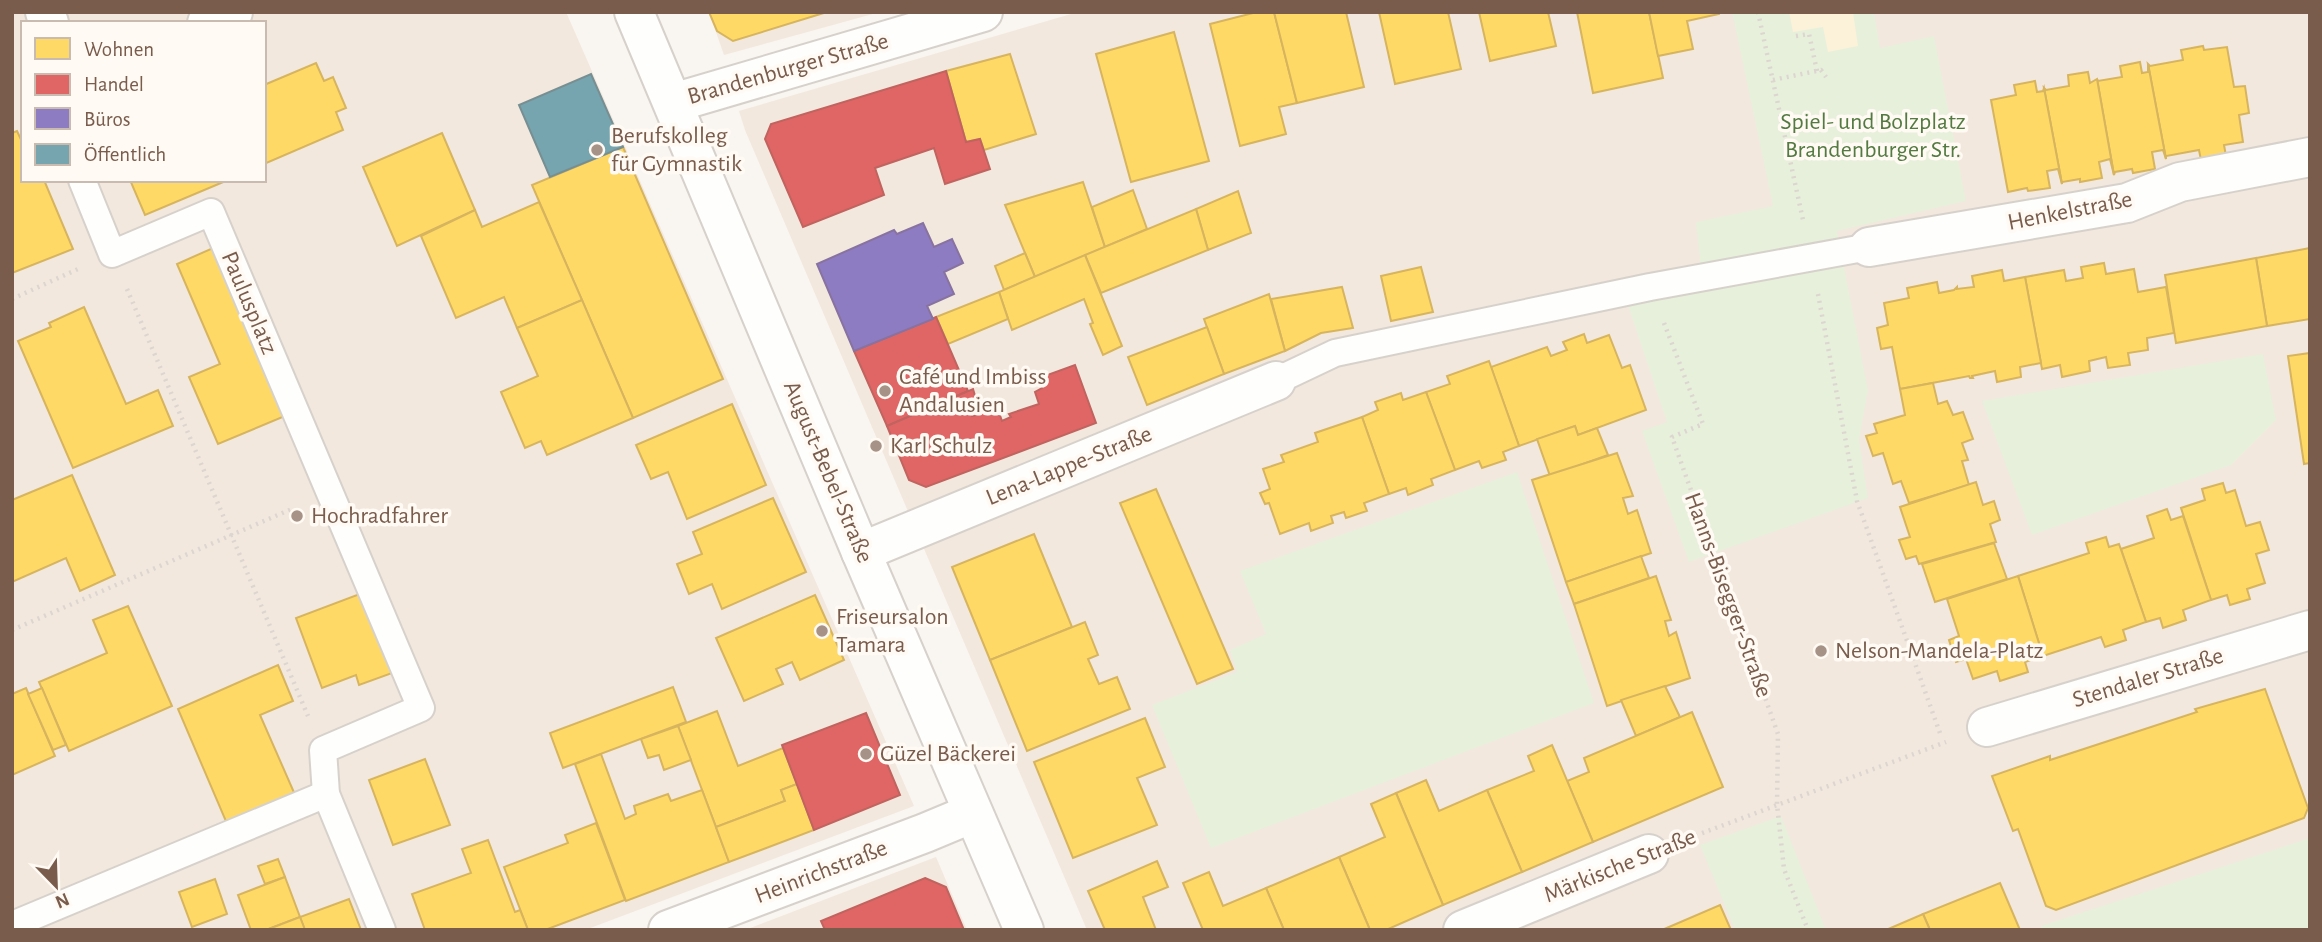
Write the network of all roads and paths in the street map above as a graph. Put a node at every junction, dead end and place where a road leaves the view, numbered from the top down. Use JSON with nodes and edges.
{"nodes":[{"id":1,"x":233,"y":12,"type":"edge"},
{"id":2,"x":634,"y":12,"type":"edge"},
{"id":3,"x":983,"y":12,"type":"edge"},
{"id":4,"x":1758,"y":12,"type":"edge"},
{"id":5,"x":213,"y":21,"type":"edge"},
{"id":6,"x":1796,"y":36,"type":"dead end"},
{"id":7,"x":1817,"y":71,"type":"junction"},
{"id":8,"x":1826,"y":77,"type":"dead end"},
{"id":9,"x":1773,"y":80,"type":"junction"},
{"id":10,"x":673,"y":103,"type":"junction"},
{"id":11,"x":2310,"y":157,"type":"edge"},
{"id":12,"x":83,"y":182,"type":"edge"},
{"id":13,"x":1869,"y":247,"type":"joint"},
{"id":14,"x":112,"y":254,"type":"junction"},
{"id":15,"x":1811,"y":256,"type":"junction"},
{"id":16,"x":1650,"y":287,"type":"junction"},
{"id":17,"x":12,"y":299,"type":"edge"},
{"id":18,"x":1276,"y":381,"type":"joint"},
{"id":19,"x":330,"y":492,"type":"junction"},
{"id":20,"x":231,"y":535,"type":"junction"},
{"id":21,"x":861,"y":552,"type":"junction"},
{"id":22,"x":12,"y":630,"type":"edge"},
{"id":23,"x":2310,"y":630,"type":"edge"},
{"id":24,"x":1987,"y":727,"type":"dead end"},
{"id":25,"x":323,"y":750,"type":"junction"},
{"id":26,"x":326,"y":794,"type":"junction"},
{"id":27,"x":1777,"y":804,"type":"junction"},
{"id":28,"x":972,"y":813,"type":"junction"},
{"id":29,"x":1649,"y":854,"type":"joint"},
{"id":30,"x":12,"y":925,"type":"edge"},
{"id":31,"x":382,"y":930,"type":"edge"},
{"id":32,"x":668,"y":930,"type":"edge"},
{"id":33,"x":1024,"y":930,"type":"edge"},
{"id":34,"x":1463,"y":930,"type":"edge"},
{"id":35,"x":1808,"y":930,"type":"edge"}],
"edges":[{"from":1,"to":5,"type":"street"},
{"from":2,"to":10,"type":"street","name":"August-Bebel-Straße"},
{"from":3,"to":10,"type":"street","name":"Brandenburger Straße"},
{"from":4,"to":9,"type":"path"},
{"from":6,"to":7,"type":"path"},
{"from":7,"to":8,"type":"path"},
{"from":7,"to":9,"type":"path"},
{"from":9,"to":15,"type":"path"},
{"from":10,"to":21,"type":"street","name":"August-Bebel-Straße"},
{"from":11,"to":13,"type":"street","name":"Henkelstraße"},
{"from":12,"to":14,"type":"lane"},
{"from":13,"to":15,"type":"lane"},
{"from":14,"to":17,"type":"path"},
{"from":14,"to":19,"type":"lane","name":"Paulusplatz"},
{"from":14,"to":20,"type":"path"},
{"from":15,"to":16,"type":"lane"},
{"from":15,"to":27,"type":"path","name":"Märkische Straße"},
{"from":16,"to":18,"type":"lane"},
{"from":16,"to":27,"type":"path","name":"Hanns-Bisegger-Straße"},
{"from":18,"to":21,"type":"street","name":"Lena-Lappe-Straße"},
{"from":19,"to":20,"type":"path"},
{"from":19,"to":25,"type":"lane","name":"Paulusplatz"},
{"from":20,"to":22,"type":"path"},
{"from":20,"to":25,"type":"path"},
{"from":21,"to":28,"type":"street","name":"August-Bebel-Straße"},
{"from":23,"to":24,"type":"street","name":"Stendaler Straße"},
{"from":25,"to":26,"type":"lane"},
{"from":26,"to":30,"type":"lane"},
{"from":26,"to":31,"type":"lane"},
{"from":27,"to":29,"type":"path","name":"Märkische Straße"},
{"from":27,"to":35,"type":"path","name":"Hanns-Bisegger-Straße"},
{"from":28,"to":32,"type":"street","name":"Heinrichstraße"},
{"from":28,"to":33,"type":"street","name":"August-Bebel-Straße"},
{"from":29,"to":34,"type":"street","name":"Märkische Straße"}]}
